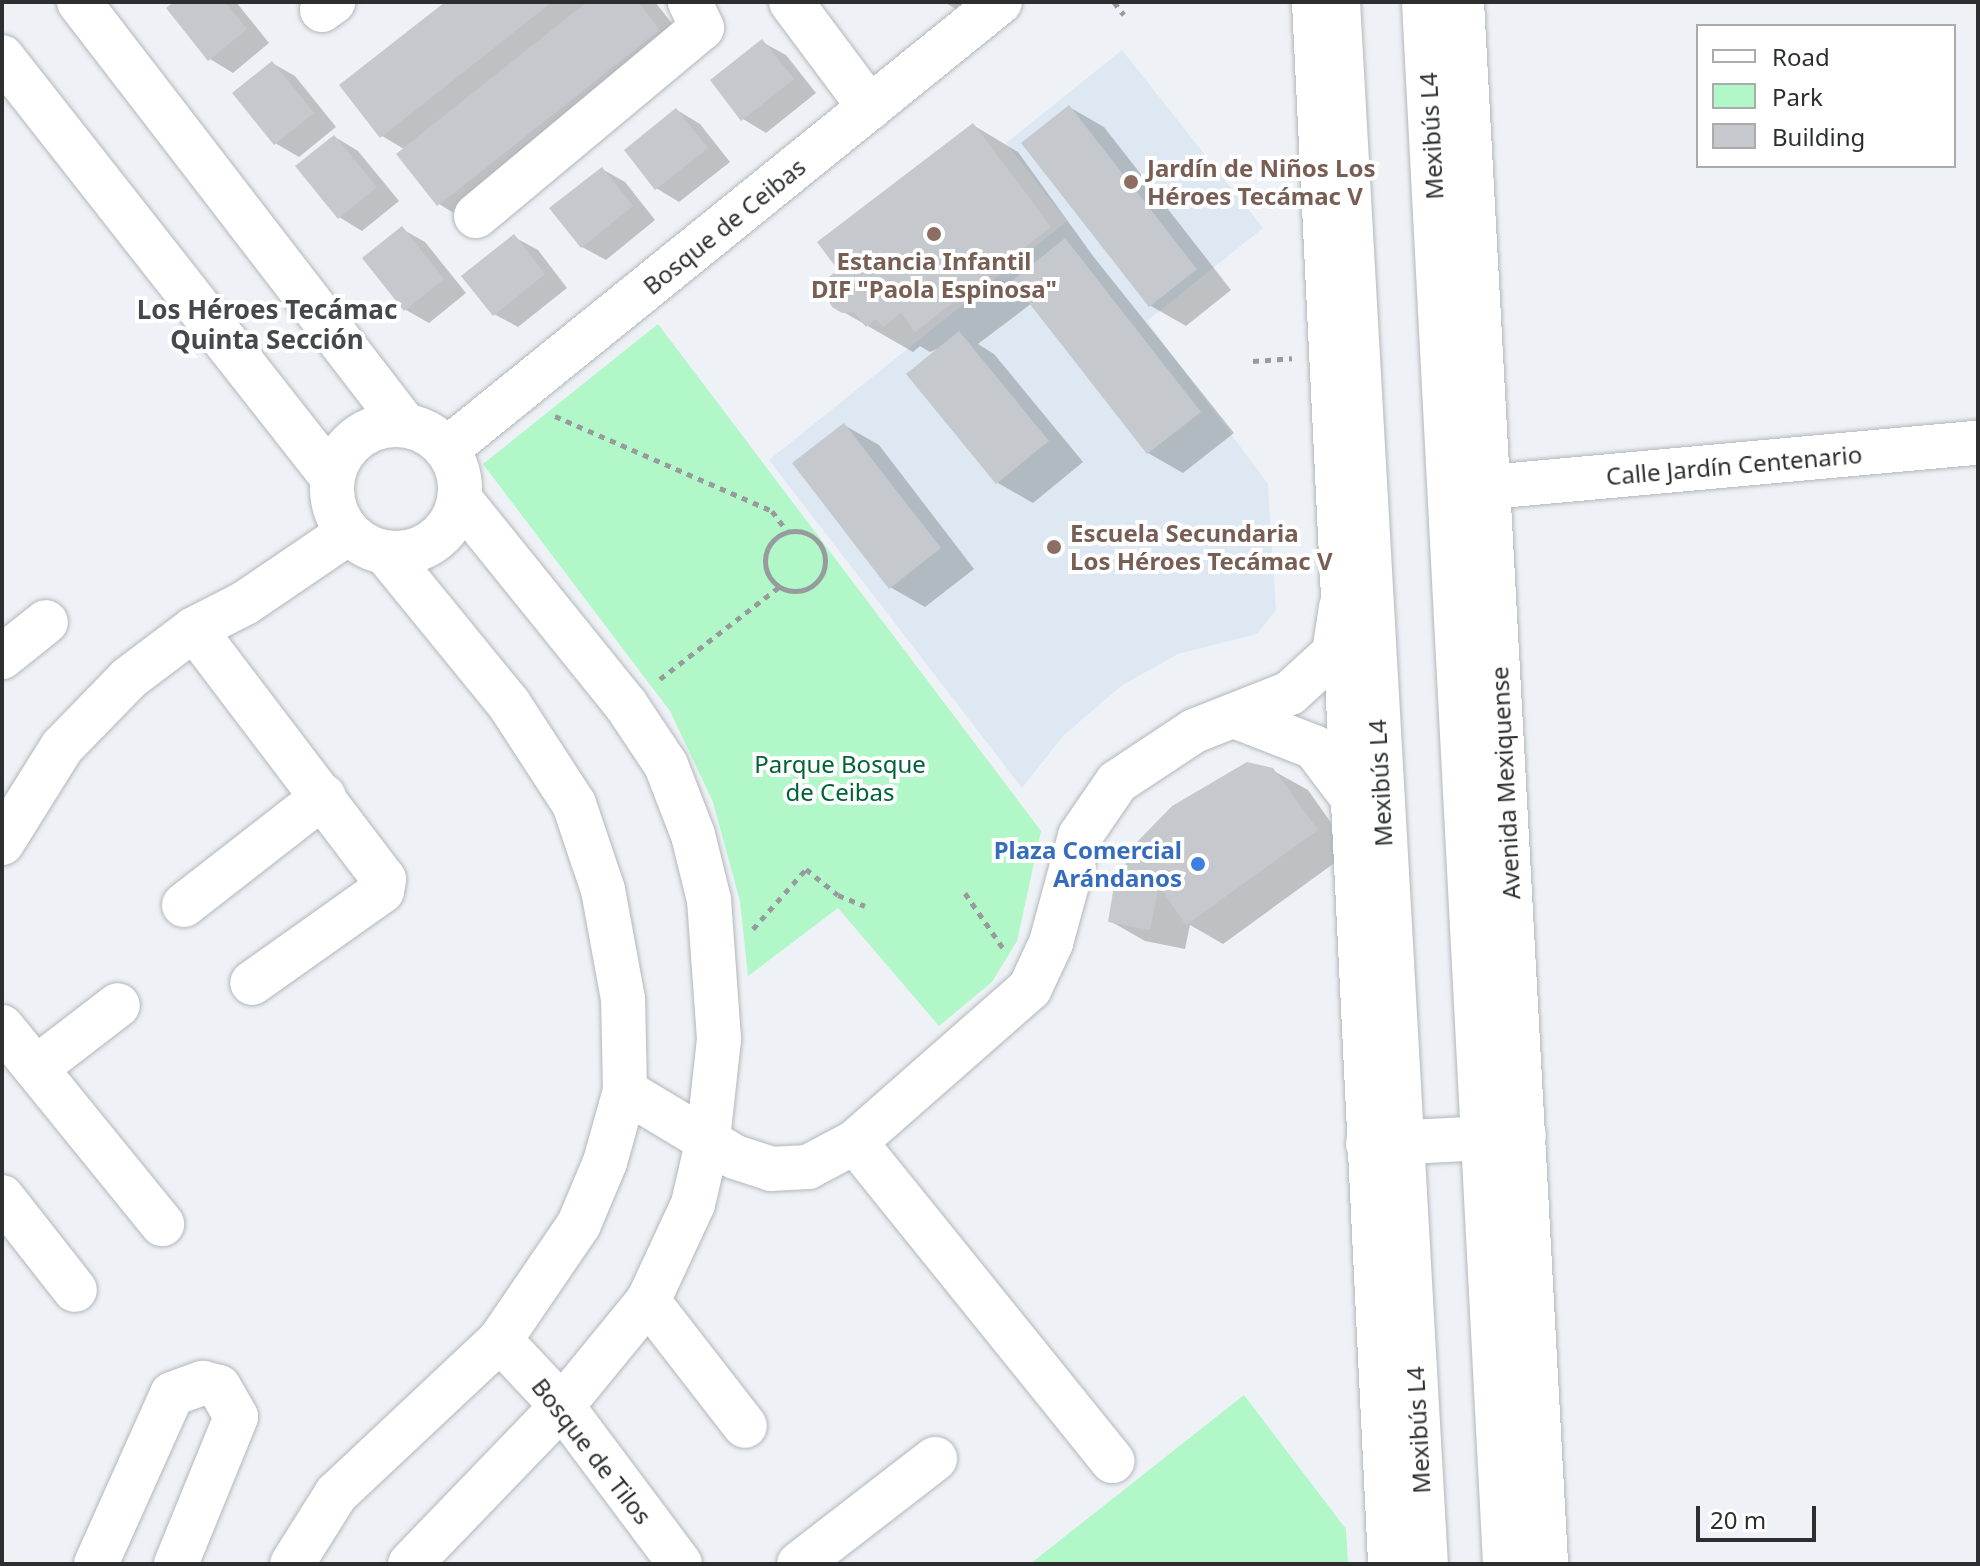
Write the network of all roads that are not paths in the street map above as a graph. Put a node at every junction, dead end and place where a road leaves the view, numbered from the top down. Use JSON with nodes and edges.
{"nodes":[{"id":1,"x":79,"y":2,"type":"edge"},
{"id":2,"x":690,"y":2,"type":"edge"},
{"id":3,"x":791,"y":2,"type":"edge"},
{"id":4,"x":1000,"y":2,"type":"edge"},
{"id":5,"x":1314,"y":2,"type":"edge"},
{"id":6,"x":1338,"y":2,"type":"edge"},
{"id":7,"x":1424,"y":2,"type":"edge"},
{"id":8,"x":1462,"y":2,"type":"edge"},
{"id":9,"x":2,"y":57,"type":"edge"},
{"id":10,"x":870,"y":108,"type":"junction"},
{"id":11,"x":476,"y":216,"type":"dead end"},
{"id":12,"x":404,"y":424,"type":"junction"},
{"id":13,"x":1978,"y":443,"type":"edge"},
{"id":14,"x":447,"y":449,"type":"junction"},
{"id":15,"x":332,"y":477,"type":"junction"},
{"id":16,"x":1490,"y":487,"type":"junction"},
{"id":17,"x":460,"y":499,"type":"junction"},
{"id":18,"x":367,"y":543,"type":"junction"},
{"id":19,"x":1343,"y":601,"type":"junction"},
{"id":20,"x":46,"y":622,"type":"dead end"},
{"id":21,"x":194,"y":629,"type":"junction"},
{"id":22,"x":2,"y":657,"type":"edge"},
{"id":23,"x":1237,"y":717,"type":"junction"},
{"id":24,"x":324,"y":796,"type":"junction"},
{"id":25,"x":1352,"y":797,"type":"junction"},
{"id":26,"x":7,"y":821,"type":"edge"},
{"id":27,"x":184,"y":905,"type":"dead end"},
{"id":28,"x":252,"y":983,"type":"dead end"},
{"id":29,"x":118,"y":1005,"type":"dead end"},
{"id":30,"x":2,"y":1027,"type":"edge"},
{"id":31,"x":36,"y":1068,"type":"junction"},
{"id":32,"x":625,"y":1091,"type":"junction"},
{"id":33,"x":1503,"y":1137,"type":"junction"},
{"id":34,"x":708,"y":1139,"type":"junction"},
{"id":35,"x":855,"y":1142,"type":"junction"},
{"id":36,"x":1385,"y":1144,"type":"junction"},
{"id":37,"x":2,"y":1197,"type":"edge"},
{"id":38,"x":162,"y":1224,"type":"dead end"},
{"id":39,"x":75,"y":1290,"type":"dead end"},
{"id":40,"x":648,"y":1301,"type":"junction"},
{"id":41,"x":500,"y":1340,"type":"junction"},
{"id":42,"x":562,"y":1406,"type":"junction"},
{"id":43,"x":745,"y":1426,"type":"dead end"},
{"id":44,"x":935,"y":1459,"type":"dead end"},
{"id":45,"x":1112,"y":1461,"type":"dead end"},
{"id":46,"x":96,"y":1564,"type":"edge"},
{"id":47,"x":176,"y":1564,"type":"edge"},
{"id":48,"x":292,"y":1564,"type":"edge"},
{"id":49,"x":410,"y":1564,"type":"edge"},
{"id":50,"x":680,"y":1564,"type":"edge"},
{"id":51,"x":799,"y":1564,"type":"edge"},
{"id":52,"x":1390,"y":1564,"type":"edge"},
{"id":53,"x":1426,"y":1564,"type":"edge"},
{"id":54,"x":1505,"y":1564,"type":"edge"},
{"id":55,"x":1546,"y":1564,"type":"edge"}],
"edges":[{"from":1,"to":12,"type":"street"},
{"from":2,"to":11,"type":"street"},
{"from":3,"to":10,"type":"street"},
{"from":4,"to":10,"type":"street","name":"Bosque de Ceibas"},
{"from":5,"to":19,"type":"street"},
{"from":6,"to":36,"type":"street","name":"Mexibús L4"},
{"from":7,"to":33,"type":"street","name":"Mexibús L4"},
{"from":8,"to":16,"type":"street","name":"Avenida Mexiquense"},
{"from":9,"to":15,"type":"street"},
{"from":10,"to":14,"type":"street","name":"Bosque de Ceibas"},
{"from":12,"to":14,"type":"street"},
{"from":12,"to":15,"type":"street"},
{"from":13,"to":16,"type":"street","name":"Calle Jardín Centenario"},
{"from":14,"to":17,"type":"street"},
{"from":15,"to":18,"type":"street"},
{"from":16,"to":33,"type":"street","name":"Avenida Mexiquense"},
{"from":17,"to":18,"type":"street"},
{"from":17,"to":34,"type":"street"},
{"from":18,"to":21,"type":"street"},
{"from":18,"to":32,"type":"street"},
{"from":19,"to":23,"type":"street"},
{"from":19,"to":25,"type":"street"},
{"from":20,"to":22,"type":"street"},
{"from":21,"to":24,"type":"street"},
{"from":21,"to":26,"type":"street"},
{"from":23,"to":25,"type":"street"},
{"from":23,"to":35,"type":"street"},
{"from":24,"to":27,"type":"street"},
{"from":24,"to":28,"type":"street"},
{"from":25,"to":36,"type":"street"},
{"from":29,"to":31,"type":"street"},
{"from":30,"to":31,"type":"street"},
{"from":31,"to":38,"type":"street"},
{"from":32,"to":34,"type":"street"},
{"from":32,"to":41,"type":"street"},
{"from":33,"to":36,"type":"street"},
{"from":33,"to":54,"type":"street","name":"Mexibús L4"},
{"from":33,"to":55,"type":"street","name":"Avenida Mexiquense"},
{"from":34,"to":35,"type":"street"},
{"from":34,"to":40,"type":"street"},
{"from":35,"to":45,"type":"street"},
{"from":36,"to":52,"type":"street"},
{"from":36,"to":53,"type":"street","name":"Mexibús L4"},
{"from":37,"to":39,"type":"street"},
{"from":40,"to":42,"type":"street"},
{"from":40,"to":43,"type":"street"},
{"from":41,"to":42,"type":"street","name":"Bosque de Tilos"},
{"from":41,"to":48,"type":"street"},
{"from":42,"to":49,"type":"street"},
{"from":42,"to":50,"type":"street","name":"Bosque de Tilos"},
{"from":44,"to":51,"type":"street"},
{"from":46,"to":47,"type":"street"}]}
